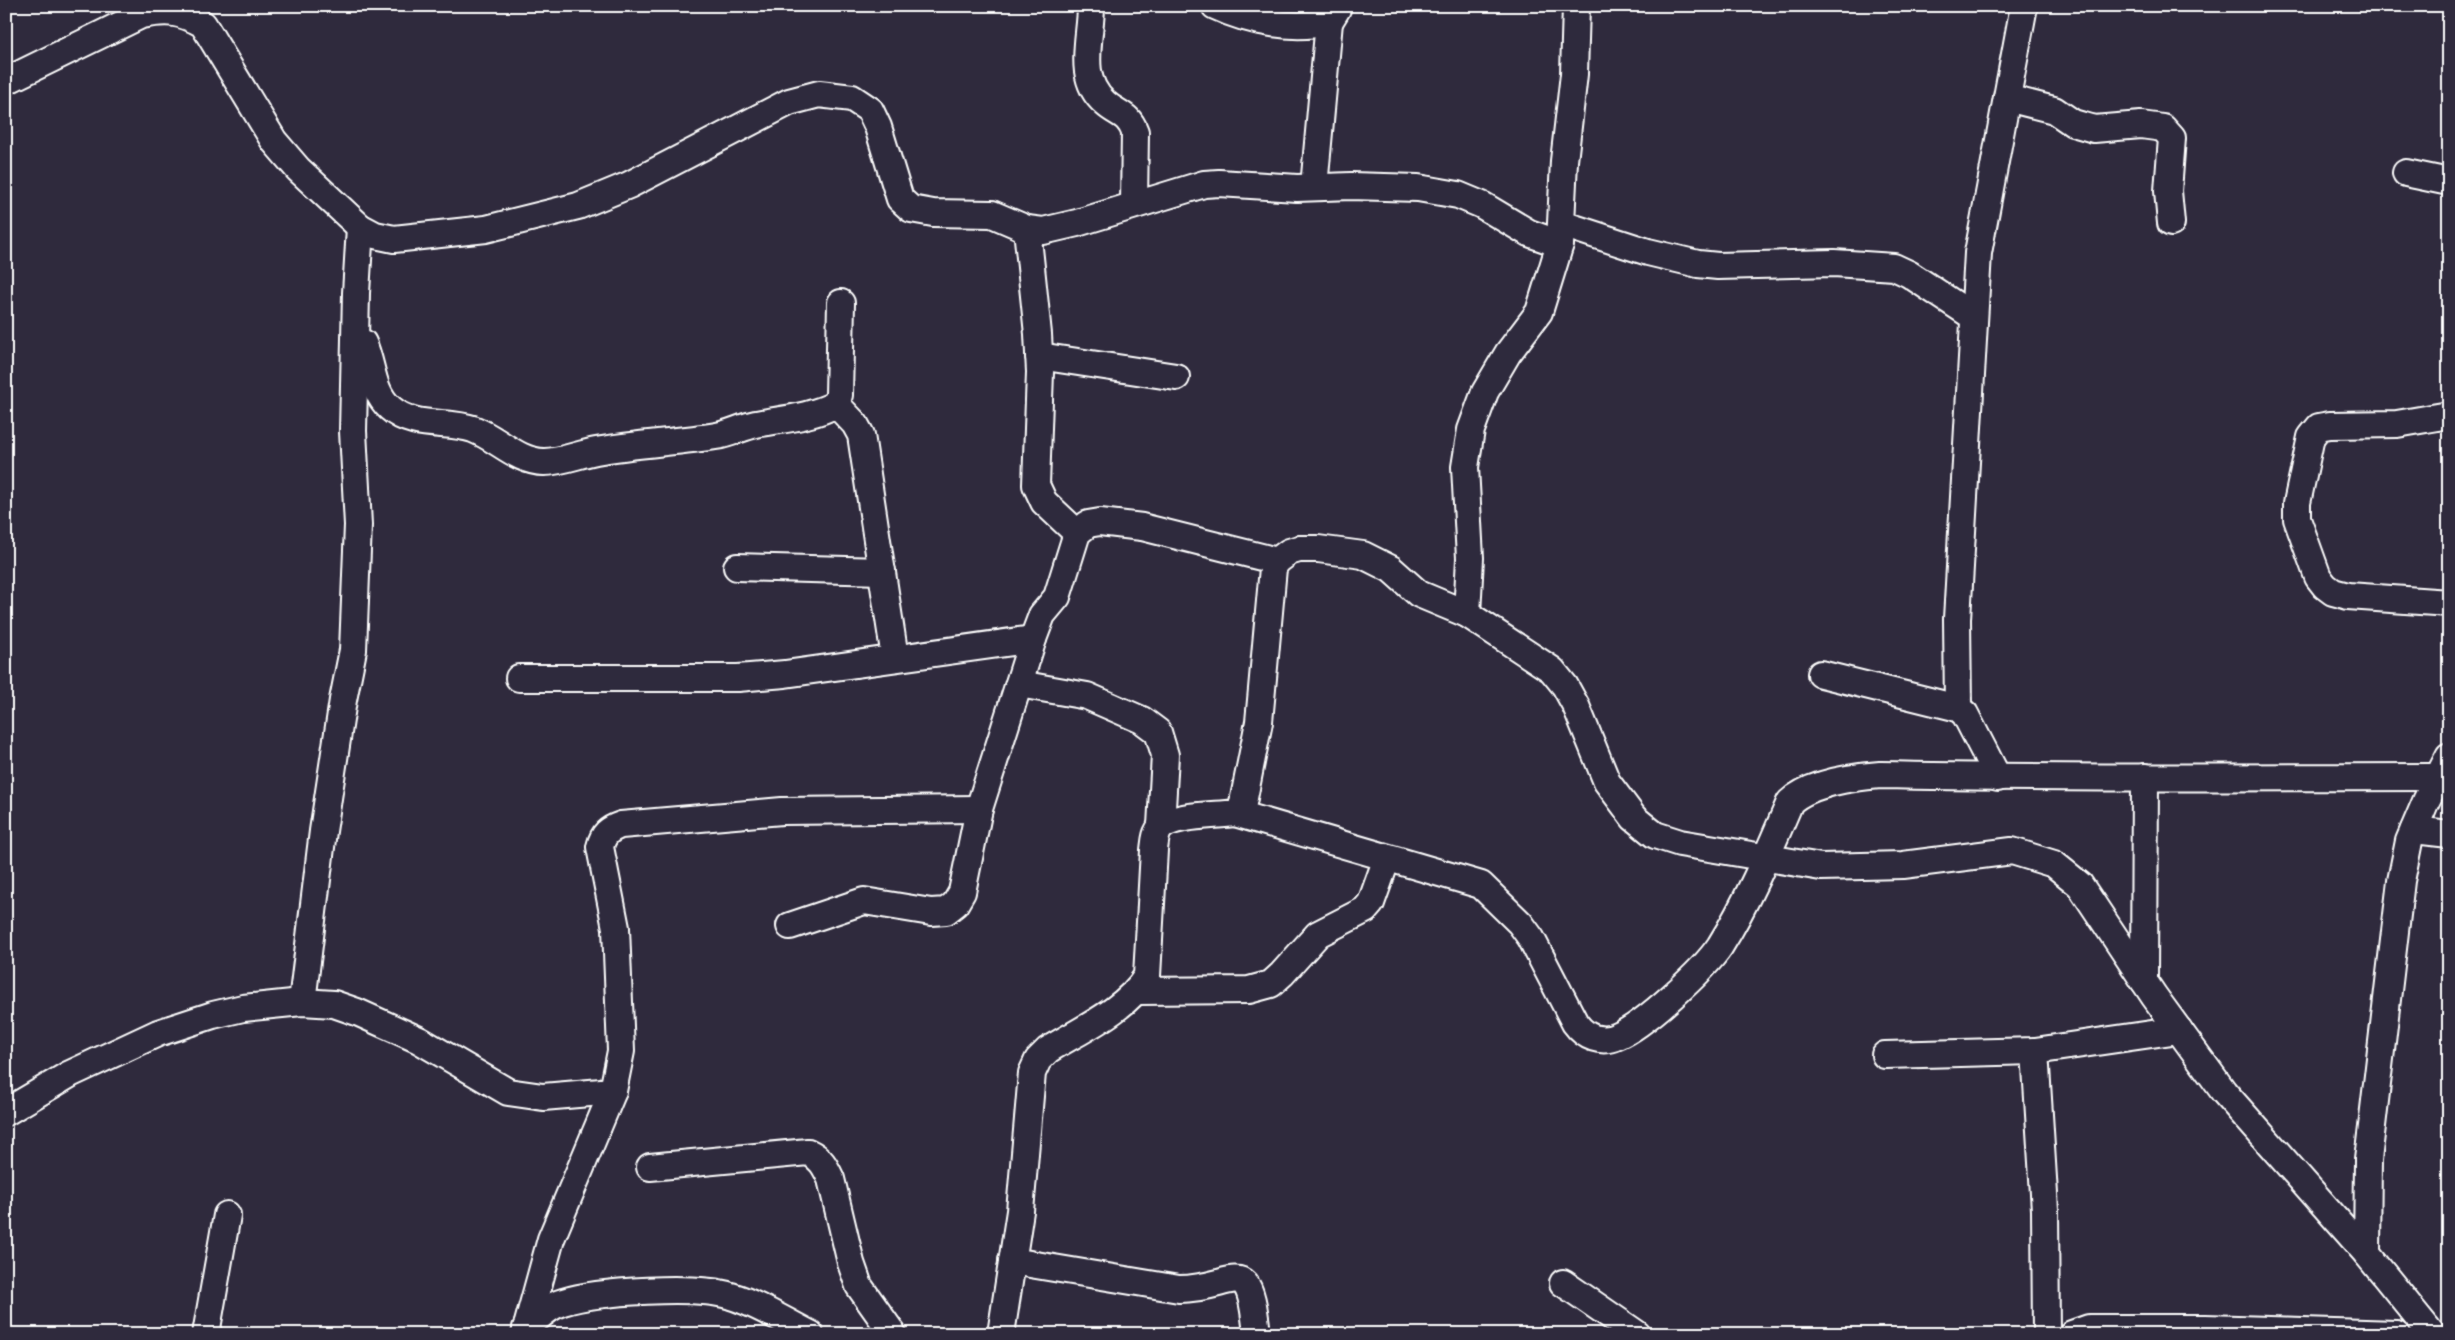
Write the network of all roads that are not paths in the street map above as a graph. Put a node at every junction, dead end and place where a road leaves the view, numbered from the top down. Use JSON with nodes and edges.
{"nodes":[{"id":1,"x":1090,"y":6,"type":"edge"},
{"id":2,"x":1215,"y":6,"type":"edge"},
{"id":3,"x":1576,"y":6,"type":"edge"},
{"id":4,"x":2024,"y":6,"type":"edge"},
{"id":5,"x":1333,"y":14,"type":"edge"},
{"id":6,"x":6,"y":81,"type":"edge"},
{"id":7,"x":2007,"y":98,"type":"junction"},
{"id":8,"x":2406,"y":173,"type":"dead end"},
{"id":9,"x":2449,"y":182,"type":"edge"},
{"id":10,"x":1314,"y":187,"type":"junction"},
{"id":11,"x":1134,"y":204,"type":"junction"},
{"id":12,"x":2171,"y":223,"type":"dead end"},
{"id":13,"x":360,"y":227,"type":"junction"},
{"id":14,"x":1027,"y":229,"type":"junction"},
{"id":15,"x":1561,"y":234,"type":"junction"},
{"id":16,"x":841,"y":303,"type":"dead end"},
{"id":17,"x":1974,"y":317,"type":"junction"},
{"id":18,"x":356,"y":335,"type":"junction"},
{"id":19,"x":1039,"y":356,"type":"junction"},
{"id":20,"x":1176,"y":376,"type":"dead end"},
{"id":21,"x":836,"y":404,"type":"junction"},
{"id":22,"x":2449,"y":415,"type":"edge"},
{"id":23,"x":1077,"y":532,"type":"junction"},
{"id":24,"x":1277,"y":560,"type":"junction"},
{"id":25,"x":737,"y":567,"type":"dead end"},
{"id":26,"x":882,"y":571,"type":"junction"},
{"id":27,"x":2449,"y":603,"type":"edge"},
{"id":28,"x":1467,"y":614,"type":"junction"},
{"id":29,"x":1033,"y":639,"type":"junction"},
{"id":30,"x":895,"y":658,"type":"junction"},
{"id":31,"x":1820,"y":674,"type":"dead end"},
{"id":32,"x":519,"y":678,"type":"dead end"},
{"id":33,"x":1019,"y":684,"type":"junction"},
{"id":34,"x":1958,"y":708,"type":"junction"},
{"id":35,"x":2443,"y":767,"type":"edge"},
{"id":36,"x":2145,"y":777,"type":"junction"},
{"id":37,"x":1998,"y":778,"type":"junction"},
{"id":38,"x":979,"y":809,"type":"junction"},
{"id":39,"x":1235,"y":813,"type":"junction"},
{"id":40,"x":1162,"y":826,"type":"junction"},
{"id":41,"x":2414,"y":830,"type":"junction"},
{"id":42,"x":2449,"y":834,"type":"edge"},
{"id":43,"x":1387,"y":858,"type":"junction"},
{"id":44,"x":1766,"y":858,"type":"junction"},
{"id":45,"x":790,"y":926,"type":"dead end"},
{"id":46,"x":2144,"y":981,"type":"junction"},
{"id":47,"x":1138,"y":990,"type":"junction"},
{"id":48,"x":302,"y":1002,"type":"junction"},
{"id":49,"x":2179,"y":1030,"type":"junction"},
{"id":50,"x":2035,"y":1051,"type":"junction"},
{"id":51,"x":1885,"y":1055,"type":"dead end"},
{"id":52,"x":613,"y":1092,"type":"junction"},
{"id":53,"x":6,"y":1112,"type":"edge"},
{"id":54,"x":650,"y":1167,"type":"dead end"},
{"id":55,"x":227,"y":1215,"type":"dead end"},
{"id":56,"x":2367,"y":1254,"type":"junction"},
{"id":57,"x":1012,"y":1261,"type":"junction"},
{"id":58,"x":1563,"y":1283,"type":"dead end"},
{"id":59,"x":525,"y":1331,"type":"edge"},
{"id":60,"x":206,"y":1334,"type":"edge"},
{"id":61,"x":810,"y":1334,"type":"edge"},
{"id":62,"x":893,"y":1334,"type":"edge"},
{"id":63,"x":1001,"y":1334,"type":"edge"},
{"id":64,"x":1258,"y":1334,"type":"edge"},
{"id":65,"x":1637,"y":1334,"type":"edge"},
{"id":66,"x":2046,"y":1334,"type":"edge"},
{"id":67,"x":2072,"y":1334,"type":"edge"},
{"id":68,"x":2396,"y":1334,"type":"edge"},
{"id":69,"x":2432,"y":1334,"type":"edge"}],
"edges":[{"from":1,"to":11,"type":"street"},
{"from":2,"to":5,"type":"street"},
{"from":3,"to":15,"type":"street"},
{"from":4,"to":7,"type":"street"},
{"from":5,"to":10,"type":"street"},
{"from":6,"to":13,"type":"street"},
{"from":7,"to":12,"type":"street"},
{"from":7,"to":17,"type":"street"},
{"from":8,"to":9,"type":"street"},
{"from":10,"to":11,"type":"street"},
{"from":10,"to":15,"type":"street"},
{"from":11,"to":14,"type":"street"},
{"from":13,"to":14,"type":"street"},
{"from":13,"to":18,"type":"street"},
{"from":14,"to":19,"type":"street"},
{"from":15,"to":17,"type":"street"},
{"from":15,"to":28,"type":"street"},
{"from":16,"to":21,"type":"street"},
{"from":17,"to":34,"type":"street"},
{"from":18,"to":21,"type":"street"},
{"from":18,"to":48,"type":"street"},
{"from":19,"to":20,"type":"street"},
{"from":19,"to":23,"type":"street"},
{"from":21,"to":26,"type":"street"},
{"from":22,"to":27,"type":"street"},
{"from":23,"to":24,"type":"street"},
{"from":23,"to":29,"type":"street"},
{"from":24,"to":28,"type":"street"},
{"from":24,"to":39,"type":"street"},
{"from":25,"to":26,"type":"street"},
{"from":26,"to":30,"type":"street"},
{"from":28,"to":44,"type":"street"},
{"from":29,"to":30,"type":"street"},
{"from":29,"to":33,"type":"street"},
{"from":30,"to":32,"type":"street"},
{"from":31,"to":34,"type":"street"},
{"from":33,"to":38,"type":"street"},
{"from":33,"to":40,"type":"street"},
{"from":34,"to":37,"type":"street"},
{"from":35,"to":36,"type":"street"},
{"from":35,"to":41,"type":"street"},
{"from":36,"to":37,"type":"street"},
{"from":36,"to":46,"type":"street"},
{"from":37,"to":44,"type":"street"},
{"from":38,"to":45,"type":"street"},
{"from":38,"to":52,"type":"street"},
{"from":39,"to":40,"type":"street"},
{"from":39,"to":43,"type":"street"},
{"from":40,"to":47,"type":"street"},
{"from":41,"to":42,"type":"street"},
{"from":41,"to":56,"type":"street"},
{"from":43,"to":44,"type":"street"},
{"from":43,"to":47,"type":"street"},
{"from":44,"to":46,"type":"street"},
{"from":46,"to":49,"type":"street"},
{"from":47,"to":57,"type":"street"},
{"from":48,"to":52,"type":"street"},
{"from":48,"to":53,"type":"street"},
{"from":49,"to":50,"type":"street"},
{"from":49,"to":56,"type":"street"},
{"from":50,"to":51,"type":"street"},
{"from":50,"to":66,"type":"street"},
{"from":52,"to":59,"type":"street"},
{"from":54,"to":62,"type":"street"},
{"from":55,"to":60,"type":"street"},
{"from":56,"to":69,"type":"street"},
{"from":57,"to":63,"type":"street"},
{"from":57,"to":64,"type":"street"},
{"from":58,"to":65,"type":"street"},
{"from":59,"to":61,"type":"street"},
{"from":67,"to":68,"type":"street"}]}
